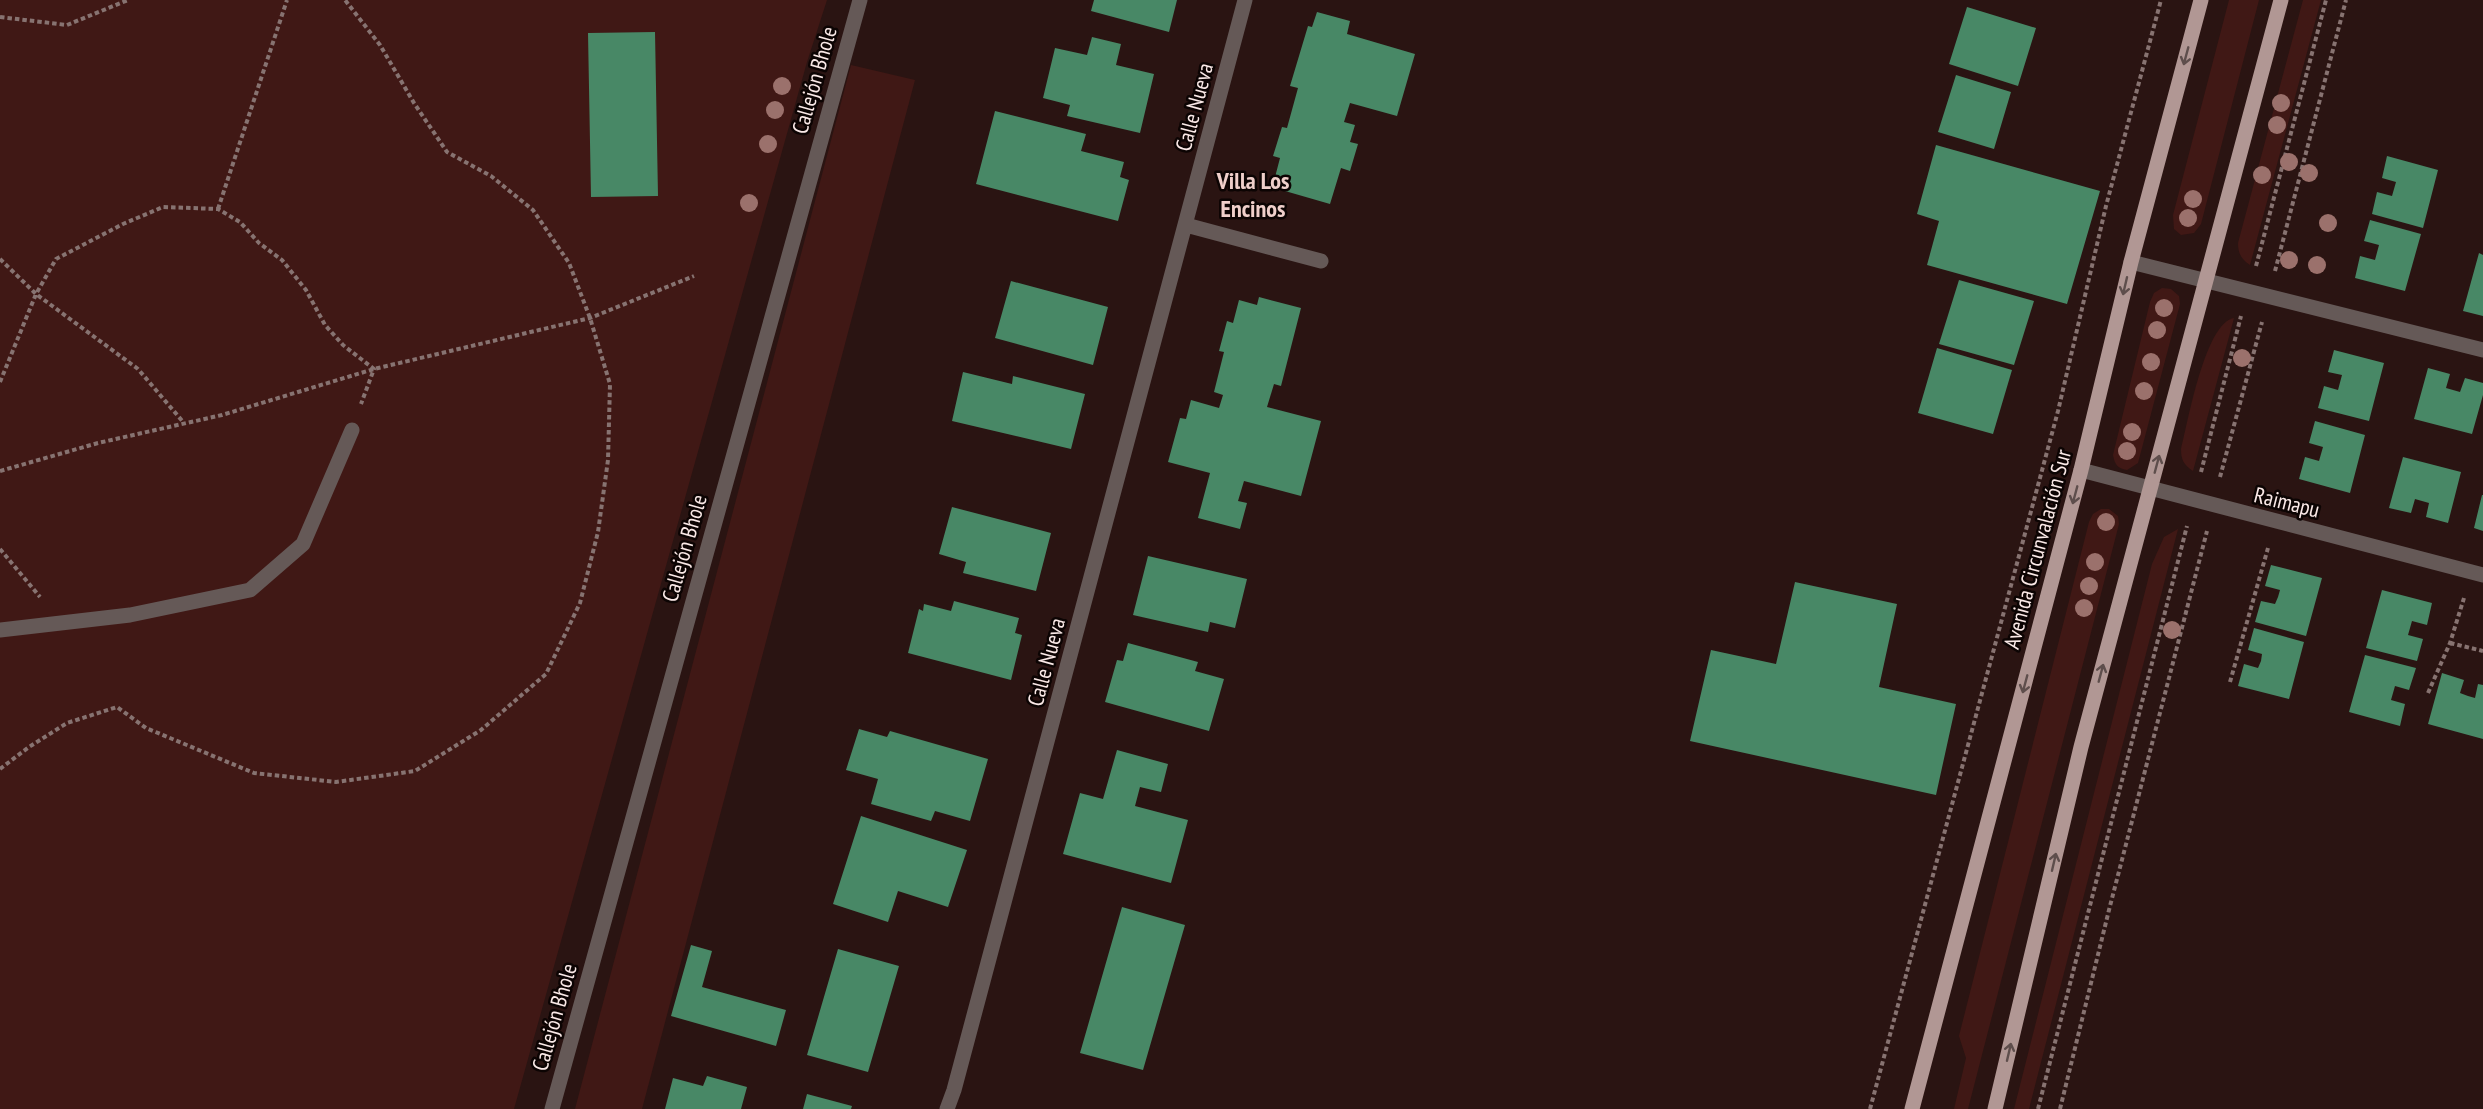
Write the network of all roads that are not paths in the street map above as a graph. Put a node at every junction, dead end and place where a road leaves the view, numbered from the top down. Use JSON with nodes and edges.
{"nodes":[{"id":1,"x":860,"y":0,"type":"edge"},
{"id":2,"x":1245,"y":0,"type":"edge"},
{"id":3,"x":2201,"y":0,"type":"edge"},
{"id":4,"x":2281,"y":0,"type":"edge"},
{"id":5,"x":1186,"y":225,"type":"junction"},
{"id":6,"x":1321,"y":261,"type":"dead end"},
{"id":7,"x":2131,"y":262,"type":"junction"},
{"id":8,"x":2206,"y":280,"type":"junction"},
{"id":9,"x":2483,"y":350,"type":"edge"},
{"id":10,"x":352,"y":430,"type":"road end"},
{"id":11,"x":2081,"y":470,"type":"junction"},
{"id":12,"x":2150,"y":489,"type":"junction"},
{"id":13,"x":2477,"y":574,"type":"edge"},
{"id":14,"x":0,"y":630,"type":"edge"},
{"id":15,"x":552,"y":1109,"type":"edge"},
{"id":16,"x":947,"y":1109,"type":"edge"},
{"id":17,"x":1912,"y":1109,"type":"edge"},
{"id":18,"x":1995,"y":1109,"type":"edge"}],
"edges":[{"from":1,"to":15,"type":"street","name":"Callejón Bhole"},
{"from":2,"to":5,"type":"street","name":"Calle Nueva"},
{"from":3,"to":7,"type":"main road","name":"Avenida Circunvalación Sur","one_way":true},
{"from":4,"to":8,"type":"main road"},
{"from":5,"to":6,"type":"street"},
{"from":5,"to":16,"type":"street","name":"Calle Nueva"},
{"from":7,"to":8,"type":"street"},
{"from":7,"to":11,"type":"main road","name":"Avenida Circunvalación Sur","one_way":true},
{"from":8,"to":9,"type":"street"},
{"from":12,"to":8,"type":"main road","one_way":true},
{"from":10,"to":14,"type":"street"},
{"from":11,"to":12,"type":"street","name":"Raimapu"},
{"from":11,"to":17,"type":"main road","name":"Avenida Circunvalación Sur","one_way":true},
{"from":12,"to":13,"type":"street","name":"Raimapu"},
{"from":18,"to":12,"type":"main road","one_way":true}]}
